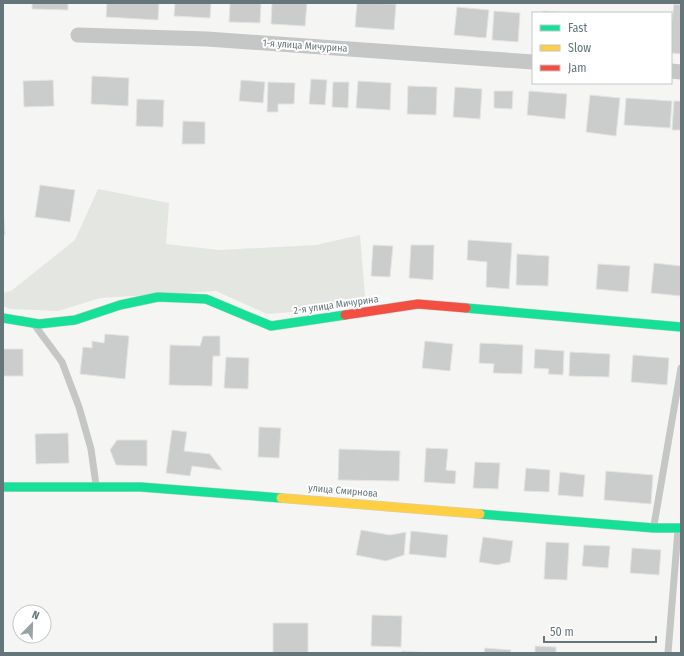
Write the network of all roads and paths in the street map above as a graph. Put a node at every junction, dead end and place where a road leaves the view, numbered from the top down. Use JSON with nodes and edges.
{"nodes":[{"id":1,"x":78,"y":35,"type":"dead end"},
{"id":2,"x":532,"y":62,"type":"edge"},
{"id":3,"x":3,"y":318,"type":"edge"},
{"id":4,"x":33,"y":324,"type":"junction"},
{"id":5,"x":681,"y":327,"type":"edge"},
{"id":6,"x":681,"y":368,"type":"edge"},
{"id":7,"x":3,"y":487,"type":"edge"},
{"id":8,"x":97,"y":488,"type":"junction"},
{"id":9,"x":654,"y":528,"type":"junction"},
{"id":10,"x":679,"y":528,"type":"edge"},
{"id":11,"x":668,"y":653,"type":"edge"}],
"edges":[{"from":1,"to":2,"type":"street","name":"1-я улица Мичурина"},
{"from":3,"to":4,"type":"street","name":"2-я улица Мичурина"},
{"from":4,"to":5,"type":"street","name":"2-я улица Мичурина"},
{"from":4,"to":8,"type":"lane"},
{"from":6,"to":9,"type":"lane"},
{"from":7,"to":8,"type":"street","name":"улица Смирнова"},
{"from":8,"to":9,"type":"street","name":"улица Смирнова"},
{"from":9,"to":10,"type":"street","name":"улица Смирнова"},
{"from":10,"to":11,"type":"lane"}]}
